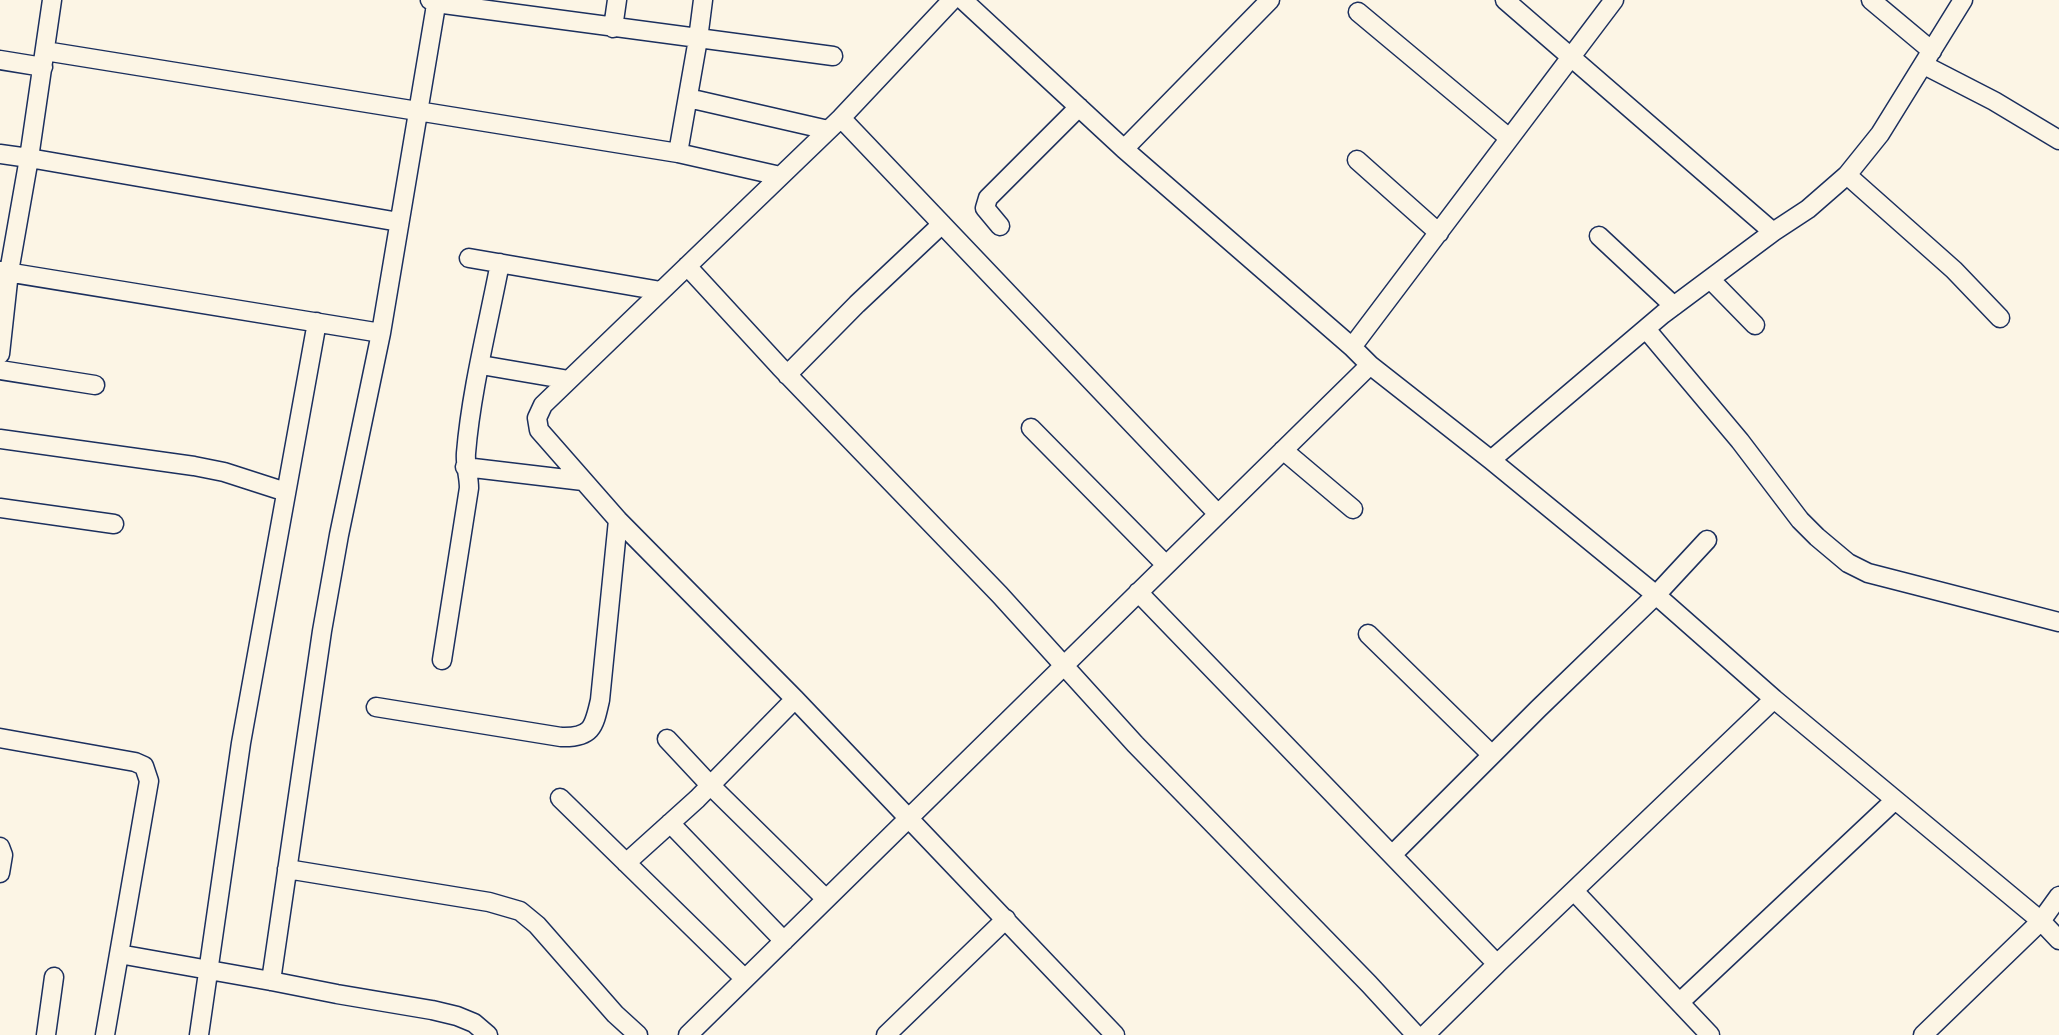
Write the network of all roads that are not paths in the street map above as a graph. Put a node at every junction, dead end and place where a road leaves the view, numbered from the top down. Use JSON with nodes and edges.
{"nodes":[{"id":1,"x":52,"y":0,"type":"edge"},
{"id":2,"x":618,"y":0,"type":"edge"},
{"id":3,"x":703,"y":0,"type":"edge"},
{"id":4,"x":952,"y":0,"type":"edge"},
{"id":5,"x":963,"y":0,"type":"edge"},
{"id":6,"x":1270,"y":0,"type":"edge"},
{"id":7,"x":1505,"y":0,"type":"edge"},
{"id":8,"x":1614,"y":0,"type":"edge"},
{"id":9,"x":1871,"y":0,"type":"edge"},
{"id":10,"x":1963,"y":0,"type":"edge"},
{"id":11,"x":433,"y":1,"type":"edge"},
{"id":12,"x":510,"y":6,"type":"edge"},
{"id":13,"x":1358,"y":12,"type":"dead end"},
{"id":14,"x":613,"y":28,"type":"junction"},
{"id":15,"x":698,"y":39,"type":"junction"},
{"id":16,"x":833,"y":56,"type":"dead end"},
{"id":17,"x":1572,"y":57,"type":"junction"},
{"id":18,"x":1928,"y":58,"type":"junction"},
{"id":19,"x":44,"y":59,"type":"junction"},
{"id":20,"x":0,"y":60,"type":"edge"},
{"id":21,"x":688,"y":98,"type":"junction"},
{"id":22,"x":1079,"y":107,"type":"junction"},
{"id":23,"x":419,"y":110,"type":"junction"},
{"id":24,"x":841,"y":118,"type":"junction"},
{"id":25,"x":828,"y":130,"type":"junction"},
{"id":26,"x":1509,"y":138,"type":"junction"},
{"id":27,"x":2059,"y":140,"type":"edge"},
{"id":28,"x":1124,"y":149,"type":"junction"},
{"id":29,"x":678,"y":152,"type":"junction"},
{"id":30,"x":0,"y":154,"type":"edge"},
{"id":31,"x":29,"y":158,"type":"junction"},
{"id":32,"x":1357,"y":160,"type":"dead end"},
{"id":33,"x":1848,"y":175,"type":"junction"},
{"id":34,"x":780,"y":176,"type":"junction"},
{"id":35,"x":399,"y":222,"type":"junction"},
{"id":36,"x":942,"y":224,"type":"junction"},
{"id":37,"x":1000,"y":226,"type":"dead end"},
{"id":38,"x":1439,"y":232,"type":"junction"},
{"id":39,"x":1773,"y":232,"type":"junction"},
{"id":40,"x":1599,"y":236,"type":"dead end"},
{"id":41,"x":468,"y":258,"type":"dead end"},
{"id":42,"x":500,"y":263,"type":"junction"},
{"id":43,"x":687,"y":266,"type":"junction"},
{"id":44,"x":4,"y":272,"type":"edge"},
{"id":45,"x":1710,"y":279,"type":"junction"},
{"id":46,"x":660,"y":292,"type":"junction"},
{"id":47,"x":1674,"y":306,"type":"junction"},
{"id":48,"x":2000,"y":318,"type":"dead end"},
{"id":49,"x":318,"y":322,"type":"junction"},
{"id":50,"x":1755,"y":325,"type":"dead end"},
{"id":51,"x":1646,"y":328,"type":"junction"},
{"id":52,"x":381,"y":333,"type":"junction"},
{"id":53,"x":1352,"y":347,"type":"junction"},
{"id":54,"x":0,"y":354,"type":"edge"},
{"id":55,"x":481,"y":365,"type":"junction"},
{"id":56,"x":1370,"y":365,"type":"junction"},
{"id":57,"x":0,"y":370,"type":"edge"},
{"id":58,"x":787,"y":375,"type":"junction"},
{"id":59,"x":569,"y":380,"type":"junction"},
{"id":60,"x":95,"y":385,"type":"dead end"},
{"id":61,"x":1031,"y":428,"type":"dead end"},
{"id":62,"x":0,"y":439,"type":"edge"},
{"id":63,"x":1283,"y":450,"type":"junction"},
{"id":64,"x":1491,"y":460,"type":"junction"},
{"id":65,"x":465,"y":467,"type":"junction"},
{"id":66,"x":582,"y":481,"type":"junction"},
{"id":67,"x":286,"y":492,"type":"junction"},
{"id":68,"x":0,"y":508,"type":"edge"},
{"id":69,"x":1353,"y":509,"type":"dead end"},
{"id":70,"x":1218,"y":514,"type":"junction"},
{"id":71,"x":618,"y":520,"type":"junction"},
{"id":72,"x":114,"y":524,"type":"dead end"},
{"id":73,"x":1707,"y":540,"type":"dead end"},
{"id":74,"x":1166,"y":565,"type":"junction"},
{"id":75,"x":1138,"y":592,"type":"junction"},
{"id":76,"x":1656,"y":595,"type":"junction"},
{"id":77,"x":2059,"y":622,"type":"edge"},
{"id":78,"x":1368,"y":634,"type":"dead end"},
{"id":79,"x":442,"y":660,"type":"dead end"},
{"id":80,"x":1063,"y":666,"type":"junction"},
{"id":81,"x":795,"y":699,"type":"junction"},
{"id":82,"x":1774,"y":700,"type":"junction"},
{"id":83,"x":376,"y":706,"type":"dead end"},
{"id":84,"x":0,"y":738,"type":"edge"},
{"id":85,"x":667,"y":739,"type":"dead end"},
{"id":86,"x":1492,"y":755,"type":"junction"},
{"id":87,"x":710,"y":785,"type":"junction"},
{"id":88,"x":560,"y":798,"type":"dead end"},
{"id":89,"x":1895,"y":800,"type":"junction"},
{"id":90,"x":909,"y":818,"type":"junction"},
{"id":91,"x":670,"y":823,"type":"junction"},
{"id":92,"x":0,"y":847,"type":"edge"},
{"id":93,"x":1392,"y":855,"type":"junction"},
{"id":94,"x":626,"y":863,"type":"junction"},
{"id":95,"x":287,"y":869,"type":"junction"},
{"id":96,"x":0,"y":873,"type":"edge"},
{"id":97,"x":1574,"y":891,"type":"junction"},
{"id":98,"x":2059,"y":896,"type":"edge"},
{"id":99,"x":826,"y":899,"type":"junction"},
{"id":100,"x":1006,"y":919,"type":"junction"},
{"id":101,"x":2041,"y":921,"type":"junction"},
{"id":102,"x":2059,"y":940,"type":"edge"},
{"id":103,"x":784,"y":941,"type":"junction"},
{"id":104,"x":119,"y":954,"type":"junction"},
{"id":105,"x":1497,"y":964,"type":"junction"},
{"id":106,"x":207,"y":970,"type":"junction"},
{"id":107,"x":54,"y":977,"type":"dead end"},
{"id":108,"x":745,"y":979,"type":"junction"},
{"id":109,"x":271,"y":981,"type":"junction"},
{"id":110,"x":1680,"y":1002,"type":"junction"},
{"id":111,"x":46,"y":1035,"type":"edge"},
{"id":112,"x":105,"y":1035,"type":"edge"},
{"id":113,"x":200,"y":1035,"type":"edge"},
{"id":114,"x":488,"y":1035,"type":"edge"},
{"id":115,"x":638,"y":1035,"type":"edge"},
{"id":116,"x":688,"y":1035,"type":"edge"},
{"id":117,"x":886,"y":1035,"type":"edge"},
{"id":118,"x":1115,"y":1035,"type":"edge"},
{"id":119,"x":1416,"y":1035,"type":"edge"},
{"id":120,"x":1425,"y":1035,"type":"edge"},
{"id":121,"x":1710,"y":1035,"type":"edge"},
{"id":122,"x":1923,"y":1035,"type":"edge"}],
"edges":[{"from":1,"to":19,"type":"street"},
{"from":2,"to":14,"type":"street"},
{"from":3,"to":15,"type":"street"},
{"from":4,"to":24,"type":"street"},
{"from":5,"to":22,"type":"street"},
{"from":6,"to":28,"type":"street"},
{"from":7,"to":17,"type":"street"},
{"from":8,"to":17,"type":"street"},
{"from":9,"to":18,"type":"street"},
{"from":10,"to":18,"type":"street"},
{"from":11,"to":12,"type":"street"},
{"from":11,"to":23,"type":"street"},
{"from":12,"to":14,"type":"street"},
{"from":13,"to":26,"type":"street"},
{"from":14,"to":15,"type":"street"},
{"from":15,"to":16,"type":"street"},
{"from":15,"to":21,"type":"street"},
{"from":17,"to":26,"type":"street"},
{"from":17,"to":39,"type":"street"},
{"from":18,"to":27,"type":"street"},
{"from":18,"to":33,"type":"street"},
{"from":19,"to":20,"type":"street"},
{"from":19,"to":23,"type":"street"},
{"from":19,"to":31,"type":"street"},
{"from":21,"to":25,"type":"street"},
{"from":21,"to":29,"type":"street"},
{"from":22,"to":28,"type":"street"},
{"from":22,"to":37,"type":"street"},
{"from":23,"to":29,"type":"street"},
{"from":23,"to":35,"type":"street"},
{"from":24,"to":25,"type":"street"},
{"from":24,"to":36,"type":"street"},
{"from":25,"to":34,"type":"street"},
{"from":26,"to":38,"type":"street"},
{"from":28,"to":53,"type":"street"},
{"from":29,"to":34,"type":"street"},
{"from":30,"to":31,"type":"street"},
{"from":31,"to":35,"type":"street"},
{"from":31,"to":44,"type":"street"},
{"from":32,"to":38,"type":"street"},
{"from":33,"to":39,"type":"street"},
{"from":33,"to":48,"type":"street"},
{"from":34,"to":43,"type":"street"},
{"from":35,"to":52,"type":"street"},
{"from":36,"to":58,"type":"street"},
{"from":36,"to":70,"type":"street"},
{"from":38,"to":53,"type":"street"},
{"from":39,"to":45,"type":"street"},
{"from":40,"to":47,"type":"street"},
{"from":41,"to":42,"type":"street"},
{"from":42,"to":46,"type":"street"},
{"from":42,"to":55,"type":"street"},
{"from":43,"to":46,"type":"street"},
{"from":43,"to":58,"type":"street"},
{"from":44,"to":49,"type":"street"},
{"from":44,"to":54,"type":"street"},
{"from":45,"to":47,"type":"street"},
{"from":45,"to":50,"type":"street"},
{"from":46,"to":59,"type":"street"},
{"from":47,"to":51,"type":"street"},
{"from":49,"to":52,"type":"street"},
{"from":49,"to":67,"type":"street"},
{"from":51,"to":64,"type":"street"},
{"from":51,"to":77,"type":"street"},
{"from":52,"to":95,"type":"street"},
{"from":53,"to":56,"type":"street"},
{"from":55,"to":59,"type":"street"},
{"from":55,"to":65,"type":"street"},
{"from":56,"to":63,"type":"street"},
{"from":56,"to":64,"type":"street"},
{"from":57,"to":60,"type":"street"},
{"from":58,"to":80,"type":"street"},
{"from":59,"to":66,"type":"street"},
{"from":61,"to":74,"type":"street"},
{"from":62,"to":67,"type":"street"},
{"from":63,"to":69,"type":"street"},
{"from":63,"to":70,"type":"street"},
{"from":64,"to":76,"type":"street"},
{"from":65,"to":66,"type":"street"},
{"from":65,"to":79,"type":"street"},
{"from":66,"to":71,"type":"street"},
{"from":67,"to":106,"type":"street"},
{"from":68,"to":72,"type":"street"},
{"from":70,"to":74,"type":"street"},
{"from":71,"to":81,"type":"street"},
{"from":71,"to":83,"type":"street"},
{"from":73,"to":76,"type":"street"},
{"from":74,"to":75,"type":"street"},
{"from":75,"to":80,"type":"street"},
{"from":75,"to":93,"type":"street"},
{"from":76,"to":82,"type":"street"},
{"from":76,"to":86,"type":"street"},
{"from":78,"to":86,"type":"street"},
{"from":80,"to":90,"type":"street"},
{"from":80,"to":119,"type":"street"},
{"from":81,"to":87,"type":"street"},
{"from":81,"to":90,"type":"street"},
{"from":82,"to":89,"type":"street"},
{"from":82,"to":97,"type":"street"},
{"from":84,"to":104,"type":"street"},
{"from":85,"to":87,"type":"street"},
{"from":86,"to":93,"type":"street"},
{"from":87,"to":91,"type":"street"},
{"from":87,"to":99,"type":"street"},
{"from":88,"to":94,"type":"street"},
{"from":89,"to":101,"type":"street"},
{"from":89,"to":110,"type":"street"},
{"from":90,"to":99,"type":"street"},
{"from":90,"to":100,"type":"street"},
{"from":91,"to":94,"type":"street"},
{"from":91,"to":103,"type":"street"},
{"from":92,"to":96,"type":"street"},
{"from":93,"to":105,"type":"street"},
{"from":94,"to":108,"type":"street"},
{"from":95,"to":109,"type":"street"},
{"from":95,"to":115,"type":"street"},
{"from":97,"to":105,"type":"street"},
{"from":97,"to":110,"type":"street"},
{"from":98,"to":101,"type":"street"},
{"from":99,"to":103,"type":"street"},
{"from":100,"to":117,"type":"street"},
{"from":100,"to":118,"type":"street"},
{"from":101,"to":102,"type":"street"},
{"from":101,"to":122,"type":"street"},
{"from":103,"to":108,"type":"street"},
{"from":104,"to":106,"type":"street"},
{"from":104,"to":112,"type":"street"},
{"from":105,"to":120,"type":"street"},
{"from":106,"to":109,"type":"street"},
{"from":106,"to":113,"type":"street"},
{"from":107,"to":111,"type":"street"},
{"from":108,"to":116,"type":"street"},
{"from":109,"to":114,"type":"street"},
{"from":110,"to":121,"type":"street"}]}
